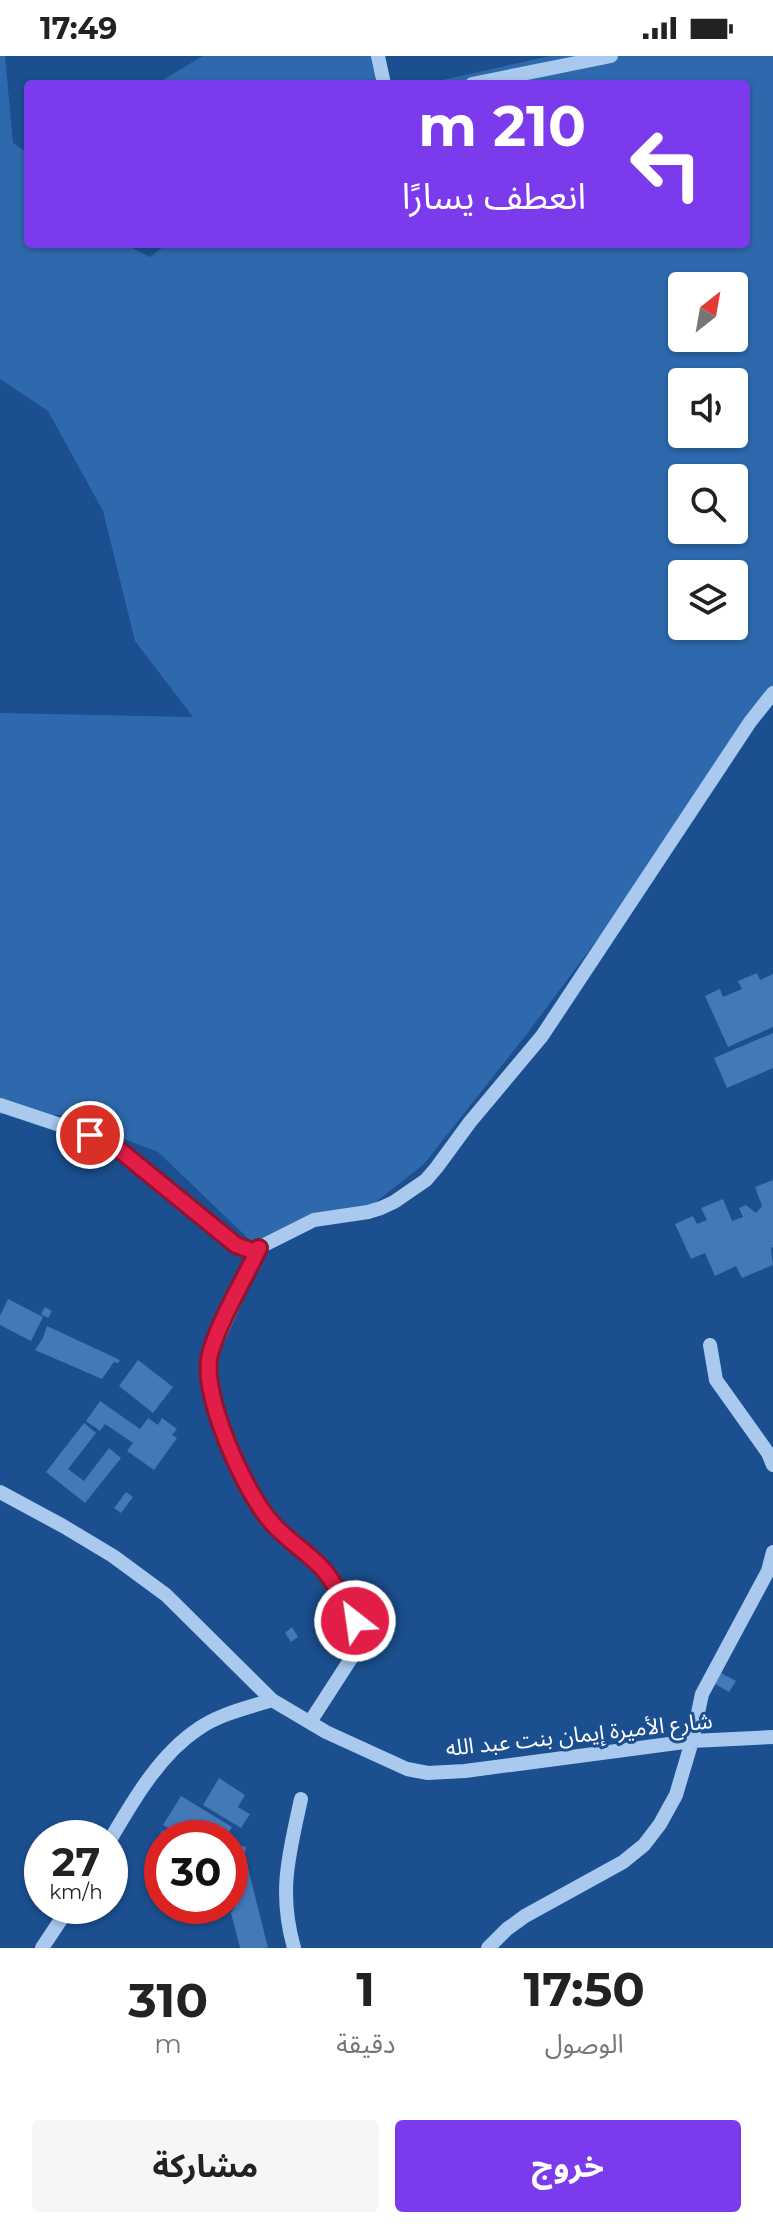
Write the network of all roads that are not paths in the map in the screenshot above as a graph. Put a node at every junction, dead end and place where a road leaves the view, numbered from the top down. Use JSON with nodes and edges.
{"nodes":[{"id":1,"x":378,"y":56,"type":"edge"},
{"id":2,"x":611,"y":56,"type":"edge"},
{"id":3,"x":383,"y":80,"type":"edge"},
{"id":4,"x":492,"y":80,"type":"edge"},
{"id":5,"x":773,"y":693,"type":"edge"},
{"id":6,"x":0,"y":1105,"type":"edge"},
{"id":7,"x":259,"y":1248,"type":"junction"},
{"id":8,"x":710,"y":1345,"type":"dead end"},
{"id":9,"x":773,"y":1465,"type":"edge"},
{"id":10,"x":0,"y":1492,"type":"edge"},
{"id":11,"x":773,"y":1552,"type":"edge"},
{"id":12,"x":272,"y":1700,"type":"junction"},
{"id":13,"x":310,"y":1722,"type":"junction"},
{"id":14,"x":773,"y":1737,"type":"edge"},
{"id":15,"x":692,"y":1741,"type":"junction"},
{"id":16,"x":301,"y":1799,"type":"dead end"},
{"id":17,"x":122,"y":1820,"type":"edge"},
{"id":18,"x":58,"y":1924,"type":"edge"},
{"id":19,"x":42,"y":1948,"type":"edge"},
{"id":20,"x":294,"y":1948,"type":"edge"},
{"id":21,"x":488,"y":1948,"type":"edge"}],
"edges":[{"from":1,"to":3,"type":"street"},
{"from":2,"to":4,"type":"street"},
{"from":5,"to":7,"type":"street"},
{"from":6,"to":7,"type":"street"},
{"from":7,"to":13,"type":"street"},
{"from":8,"to":9,"type":"street"},
{"from":10,"to":12,"type":"street","name":"شارع الأميرة إيمان بنت عبد الله"},
{"from":11,"to":15,"type":"street"},
{"from":12,"to":13,"type":"street","name":"شارع الأميرة إيمان بنت عبد الله"},
{"from":12,"to":17,"type":"street"},
{"from":13,"to":15,"type":"street","name":"شارع الأميرة إيمان بنت عبد الله"},
{"from":14,"to":15,"type":"street","name":"شارع الأميرة إيمان بنت عبد الله"},
{"from":15,"to":21,"type":"street"},
{"from":16,"to":20,"type":"street"},
{"from":18,"to":19,"type":"street"}]}
